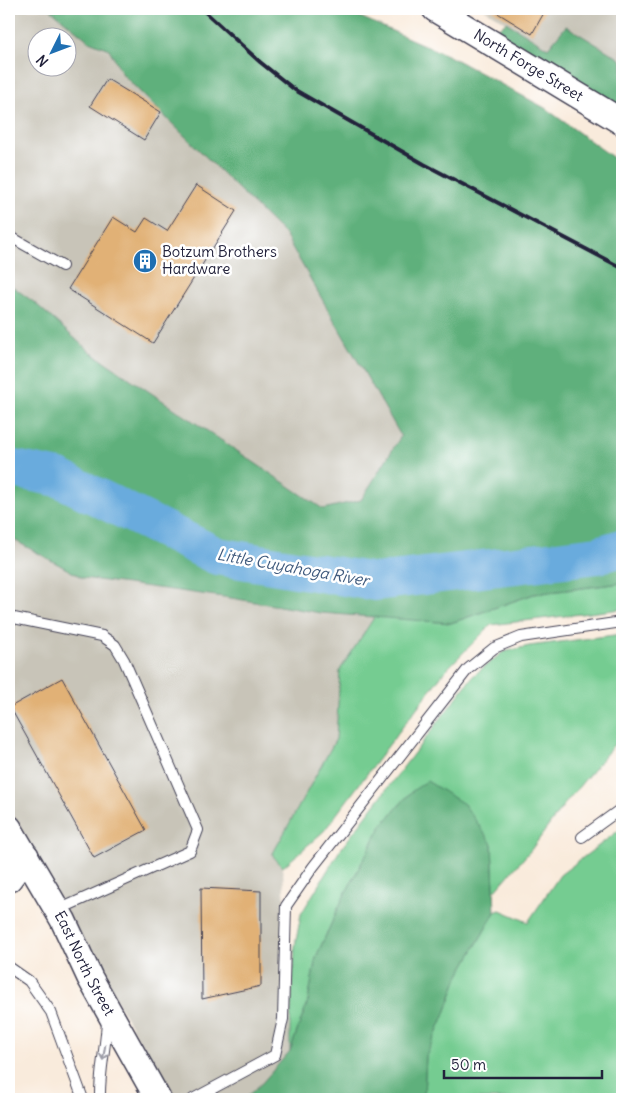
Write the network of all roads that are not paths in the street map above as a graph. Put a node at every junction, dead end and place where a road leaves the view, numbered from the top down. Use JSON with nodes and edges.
{"nodes":[{"id":1,"x":435,"y":9,"type":"edge"},
{"id":2,"x":622,"y":122,"type":"edge"},
{"id":3,"x":9,"y":236,"type":"edge"},
{"id":4,"x":62,"y":266,"type":"dead end"},
{"id":5,"x":9,"y":617,"type":"edge"},
{"id":6,"x":622,"y":622,"type":"edge"},
{"id":7,"x":622,"y":808,"type":"edge"},
{"id":8,"x":9,"y":828,"type":"edge"},
{"id":9,"x":582,"y":837,"type":"dead end"},
{"id":10,"x":26,"y":856,"type":"junction"},
{"id":11,"x":9,"y":879,"type":"edge"},
{"id":12,"x":57,"y":910,"type":"junction"},
{"id":13,"x":9,"y":967,"type":"edge"},
{"id":14,"x":107,"y":1008,"type":"junction"},
{"id":15,"x":83,"y":1099,"type":"edge"},
{"id":16,"x":100,"y":1099,"type":"edge"},
{"id":17,"x":158,"y":1099,"type":"edge"},
{"id":18,"x":193,"y":1099,"type":"edge"}],
"edges":[{"from":1,"to":2,"type":"street","name":"North Forge Street"},
{"from":3,"to":4,"type":"lane"},
{"from":5,"to":12,"type":"lane"},
{"from":6,"to":18,"type":"lane"},
{"from":7,"to":9,"type":"lane"},
{"from":8,"to":10,"type":"street","name":"East North Street"},
{"from":10,"to":11,"type":"street"},
{"from":10,"to":12,"type":"street","name":"East North Street"},
{"from":12,"to":14,"type":"street","name":"East North Street"},
{"from":13,"to":15,"type":"lane"},
{"from":14,"to":16,"type":"lane","one_way":true},
{"from":14,"to":17,"type":"street","name":"East North Street"}]}
